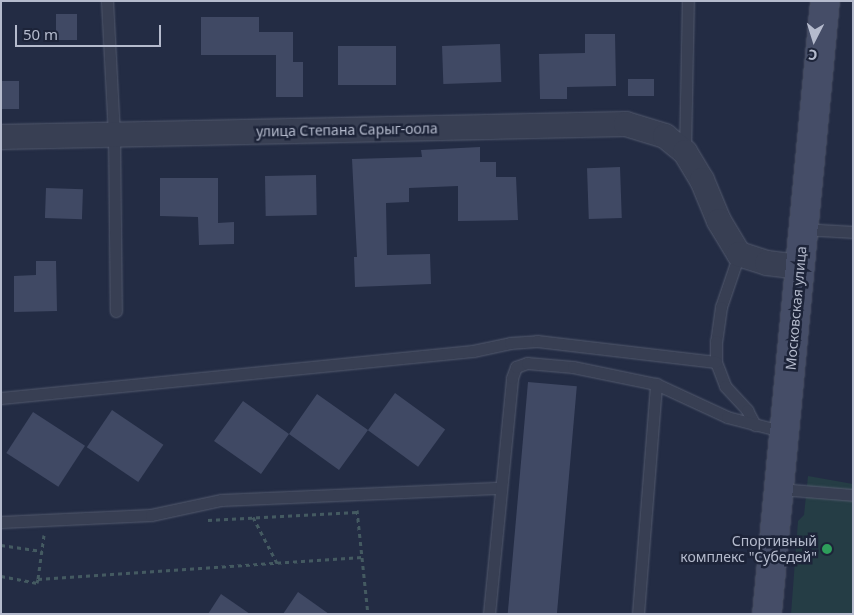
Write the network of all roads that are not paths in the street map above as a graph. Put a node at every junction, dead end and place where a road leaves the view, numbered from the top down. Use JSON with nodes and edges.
{"nodes":[{"id":1,"x":107,"y":1,"type":"edge"},
{"id":2,"x":688,"y":1,"type":"edge"},
{"id":3,"x":825,"y":1,"type":"edge"},
{"id":4,"x":114,"y":134,"type":"junction"},
{"id":5,"x":1,"y":137,"type":"edge"},
{"id":6,"x":685,"y":152,"type":"junction"},
{"id":7,"x":804,"y":229,"type":"junction"},
{"id":8,"x":853,"y":232,"type":"edge"},
{"id":9,"x":739,"y":254,"type":"junction"},
{"id":10,"x":801,"y":267,"type":"junction"},
{"id":11,"x":116,"y":311,"type":"dead end"},
{"id":12,"x":716,"y":362,"type":"junction"},
{"id":13,"x":656,"y":384,"type":"junction"},
{"id":14,"x":1,"y":398,"type":"edge"},
{"id":15,"x":755,"y":424,"type":"junction"},
{"id":16,"x":784,"y":432,"type":"junction"},
{"id":17,"x":501,"y":488,"type":"junction"},
{"id":18,"x":779,"y":489,"type":"junction"},
{"id":19,"x":853,"y":495,"type":"edge"},
{"id":20,"x":1,"y":522,"type":"edge"},
{"id":21,"x":489,"y":614,"type":"edge"},
{"id":22,"x":638,"y":614,"type":"edge"},
{"id":23,"x":768,"y":614,"type":"edge"}],
"edges":[{"from":1,"to":4,"type":"lane"},
{"from":2,"to":6,"type":"lane"},
{"from":3,"to":7,"type":"main road","name":"Московская улица"},
{"from":4,"to":5,"type":"street","name":"улица Степана Сарыг-оола"},
{"from":4,"to":6,"type":"street","name":"улица Степана Сарыг-оола"},
{"from":4,"to":11,"type":"lane"},
{"from":6,"to":9,"type":"street"},
{"from":7,"to":8,"type":"lane"},
{"from":7,"to":10,"type":"main road","name":"Московская улица"},
{"from":9,"to":10,"type":"street"},
{"from":9,"to":12,"type":"lane"},
{"from":10,"to":16,"type":"main road","name":"Московская улица"},
{"from":12,"to":14,"type":"lane"},
{"from":12,"to":15,"type":"lane"},
{"from":13,"to":15,"type":"lane"},
{"from":13,"to":17,"type":"lane"},
{"from":13,"to":22,"type":"lane"},
{"from":15,"to":16,"type":"lane"},
{"from":16,"to":18,"type":"main road","name":"Московская улица"},
{"from":17,"to":20,"type":"lane"},
{"from":17,"to":21,"type":"lane"},
{"from":18,"to":19,"type":"lane"},
{"from":18,"to":23,"type":"main road","name":"Московская улица"}]}
